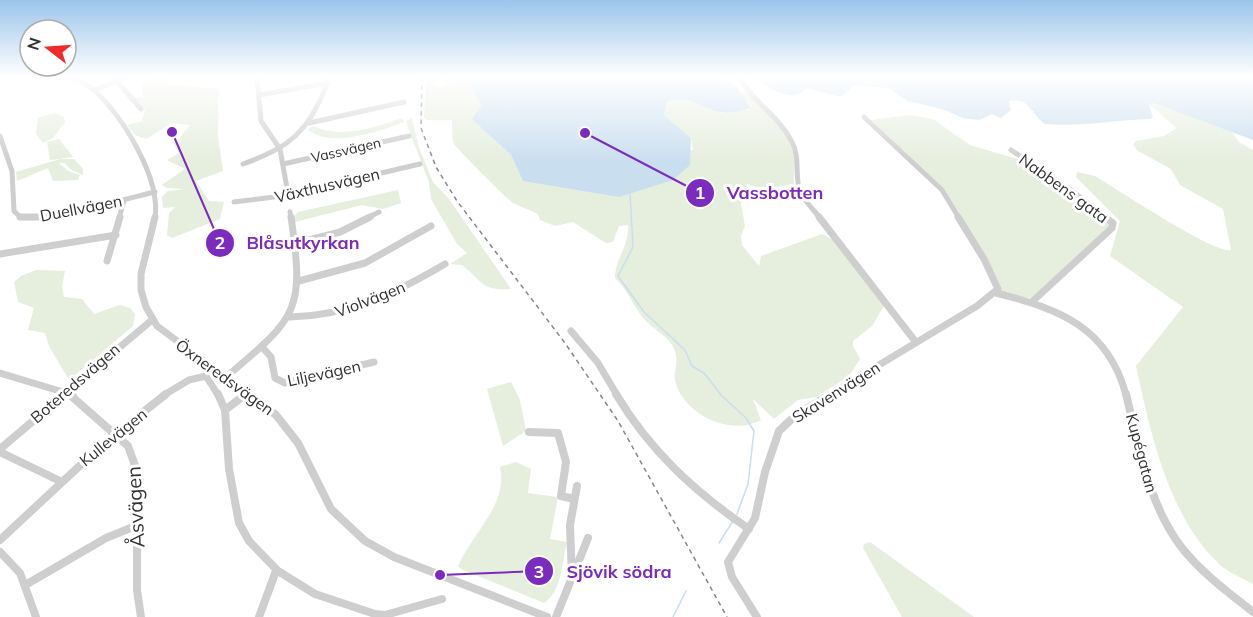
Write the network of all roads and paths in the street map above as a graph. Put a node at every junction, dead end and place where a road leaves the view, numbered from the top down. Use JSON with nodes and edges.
{"nodes":[{"id":1,"x":105,"y":106,"type":"edge"},
{"id":2,"x":138,"y":106,"type":"edge"},
{"id":3,"x":260,"y":106,"type":"edge"},
{"id":4,"x":317,"y":106,"type":"edge"},
{"id":5,"x":388,"y":106,"type":"edge"},
{"id":6,"x":762,"y":106,"type":"edge"},
{"id":7,"x":141,"y":109,"type":"dead end"},
{"id":8,"x":864,"y":117,"type":"dead end"},
{"id":9,"x":309,"y":123,"type":"junction"},
{"id":10,"x":0,"y":136,"type":"edge"},
{"id":11,"x":409,"y":136,"type":"dead end"},
{"id":12,"x":280,"y":149,"type":"junction"},
{"id":13,"x":1011,"y":150,"type":"dead end"},
{"id":14,"x":9,"y":161,"type":"junction"},
{"id":15,"x":0,"y":164,"type":"edge"},
{"id":16,"x":243,"y":164,"type":"dead end"},
{"id":17,"x":283,"y":164,"type":"junction"},
{"id":18,"x":420,"y":164,"type":"dead end"},
{"id":19,"x":155,"y":192,"type":"junction"},
{"id":20,"x":288,"y":194,"type":"junction"},
{"id":21,"x":124,"y":201,"type":"junction"},
{"id":22,"x":234,"y":202,"type":"dead end"},
{"id":23,"x":290,"y":212,"type":"dead end"},
{"id":24,"x":379,"y":212,"type":"dead end"},
{"id":25,"x":432,"y":225,"type":"dead end"},
{"id":26,"x":116,"y":235,"type":"junction"},
{"id":27,"x":294,"y":244,"type":"junction"},
{"id":28,"x":0,"y":254,"type":"edge"},
{"id":29,"x":107,"y":261,"type":"dead end"},
{"id":30,"x":445,"y":264,"type":"dead end"},
{"id":31,"x":299,"y":281,"type":"junction"},
{"id":32,"x":996,"y":293,"type":"junction"},
{"id":33,"x":1033,"y":301,"type":"junction"},
{"id":34,"x":290,"y":317,"type":"junction"},
{"id":35,"x":152,"y":320,"type":"junction"},
{"id":36,"x":571,"y":331,"type":"dead end"},
{"id":37,"x":915,"y":341,"type":"junction"},
{"id":38,"x":262,"y":348,"type":"junction"},
{"id":39,"x":374,"y":362,"type":"dead end"},
{"id":40,"x":0,"y":373,"type":"edge"},
{"id":41,"x":226,"y":377,"type":"junction"},
{"id":42,"x":66,"y":391,"type":"junction"},
{"id":43,"x":248,"y":392,"type":"junction"},
{"id":44,"x":225,"y":410,"type":"junction"},
{"id":45,"x":116,"y":432,"type":"junction"},
{"id":46,"x":529,"y":432,"type":"dead end"},
{"id":47,"x":0,"y":450,"type":"edge"},
{"id":48,"x":60,"y":482,"type":"junction"},
{"id":49,"x":577,"y":486,"type":"dead end"},
{"id":50,"x":574,"y":499,"type":"junction"},
{"id":51,"x":138,"y":525,"type":"junction"},
{"id":52,"x":746,"y":526,"type":"junction"},
{"id":53,"x":588,"y":538,"type":"dead end"},
{"id":54,"x":0,"y":540,"type":"edge"},
{"id":55,"x":0,"y":552,"type":"edge"},
{"id":56,"x":276,"y":571,"type":"junction"},
{"id":57,"x":572,"y":579,"type":"junction"},
{"id":58,"x":27,"y":584,"type":"junction"},
{"id":59,"x":442,"y":599,"type":"dead end"},
{"id":60,"x":1253,"y":612,"type":"edge"},
{"id":61,"x":384,"y":616,"type":"edge"},
{"id":62,"x":36,"y":617,"type":"edge"},
{"id":63,"x":141,"y":617,"type":"edge"},
{"id":64,"x":259,"y":617,"type":"edge"},
{"id":65,"x":547,"y":617,"type":"edge"},
{"id":66,"x":556,"y":617,"type":"edge"},
{"id":67,"x":757,"y":617,"type":"edge"}],
"edges":[{"from":1,"to":19,"type":"street","name":"Öxneredsvägen"},
{"from":2,"to":7,"type":"street"},
{"from":3,"to":12,"type":"street"},
{"from":4,"to":9,"type":"street"},
{"from":5,"to":9,"type":"street"},
{"from":6,"to":37,"type":"street"},
{"from":8,"to":32,"type":"street"},
{"from":9,"to":12,"type":"street"},
{"from":10,"to":14,"type":"street","name":"Duellvägen"},
{"from":11,"to":17,"type":"street","name":"Vassvägen"},
{"from":12,"to":16,"type":"street"},
{"from":12,"to":17,"type":"street"},
{"from":13,"to":33,"type":"street","name":"Nabbens gata"},
{"from":14,"to":15,"type":"street"},
{"from":14,"to":21,"type":"street","name":"Duellvägen"},
{"from":17,"to":20,"type":"street"},
{"from":18,"to":20,"type":"street","name":"Växthusvägen"},
{"from":19,"to":21,"type":"street","name":"Duellvägen"},
{"from":19,"to":35,"type":"street","name":"Öxneredsvägen"},
{"from":20,"to":22,"type":"street","name":"Växthusvägen"},
{"from":21,"to":26,"type":"street"},
{"from":23,"to":27,"type":"street"},
{"from":24,"to":27,"type":"street"},
{"from":25,"to":31,"type":"street"},
{"from":26,"to":28,"type":"street"},
{"from":26,"to":29,"type":"street"},
{"from":27,"to":31,"type":"street"},
{"from":30,"to":34,"type":"street","name":"Violvägen"},
{"from":31,"to":34,"type":"street"},
{"from":32,"to":33,"type":"street","name":"Kupégatan"},
{"from":32,"to":37,"type":"street","name":"Skavenvägen"},
{"from":33,"to":60,"type":"street","name":"Kupégatan"},
{"from":34,"to":38,"type":"street"},
{"from":35,"to":41,"type":"street","name":"Öxneredsvägen"},
{"from":35,"to":42,"type":"street","name":"Boteredsvägen"},
{"from":36,"to":52,"type":"street"},
{"from":37,"to":52,"type":"street","name":"Skavenvägen"},
{"from":38,"to":39,"type":"street","name":"Liljevägen"},
{"from":38,"to":41,"type":"street"},
{"from":40,"to":42,"type":"street"},
{"from":41,"to":43,"type":"street","name":"Öxneredsvägen"},
{"from":42,"to":45,"type":"street","name":"Åsvägen"},
{"from":42,"to":47,"type":"street","name":"Boteredsvägen"},
{"from":43,"to":44,"type":"street"},
{"from":43,"to":65,"type":"street","name":"Öxneredsvägen"},
{"from":44,"to":45,"type":"street","name":"Kullevägen"},
{"from":44,"to":56,"type":"street"},
{"from":45,"to":48,"type":"street","name":"Kullevägen"},
{"from":45,"to":51,"type":"street","name":"Åsvägen"},
{"from":46,"to":50,"type":"street"},
{"from":47,"to":48,"type":"street"},
{"from":48,"to":54,"type":"street","name":"Kullevägen"},
{"from":49,"to":50,"type":"street"},
{"from":50,"to":57,"type":"street"},
{"from":51,"to":58,"type":"street"},
{"from":51,"to":63,"type":"street","name":"Åsvägen"},
{"from":52,"to":67,"type":"street","name":"Skavenvägen"},
{"from":53,"to":57,"type":"street"},
{"from":55,"to":58,"type":"street"},
{"from":56,"to":61,"type":"street"},
{"from":56,"to":64,"type":"street"},
{"from":57,"to":66,"type":"street"},
{"from":58,"to":62,"type":"street"},
{"from":59,"to":61,"type":"street"}]}
